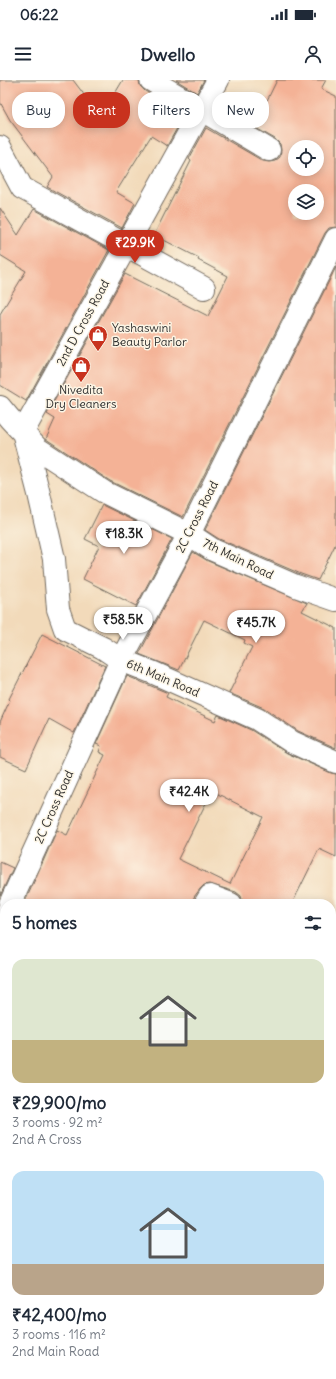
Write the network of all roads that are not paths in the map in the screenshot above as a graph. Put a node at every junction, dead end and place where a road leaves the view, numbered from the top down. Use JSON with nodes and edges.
{"nodes":[{"id":1,"x":151,"y":80,"type":"edge"},
{"id":2,"x":218,"y":80,"type":"edge"},
{"id":3,"x":171,"y":92,"type":"edge"},
{"id":4,"x":204,"y":106,"type":"edge"},
{"id":5,"x":204,"y":111,"type":"edge"},
{"id":6,"x":192,"y":128,"type":"edge"},
{"id":7,"x":0,"y":147,"type":"edge"},
{"id":8,"x":268,"y":150,"type":"dead end"},
{"id":9,"x":336,"y":239,"type":"edge"},
{"id":10,"x":126,"y":245,"type":"junction"},
{"id":11,"x":204,"y":288,"type":"dead end"},
{"id":12,"x":0,"y":407,"type":"edge"},
{"id":13,"x":23,"y":432,"type":"junction"},
{"id":14,"x":189,"y":534,"type":"junction"},
{"id":15,"x":336,"y":600,"type":"edge"},
{"id":16,"x":121,"y":660,"type":"junction"},
{"id":17,"x":336,"y":762,"type":"edge"},
{"id":18,"x":12,"y":899,"type":"edge"}],
"edges":[{"from":1,"to":3,"type":"street"},
{"from":2,"to":4,"type":"street","name":"2nd D Cross Road"},
{"from":5,"to":8,"type":"street"},
{"from":6,"to":10,"type":"street","name":"2nd D Cross Road"},
{"from":7,"to":10,"type":"street"},
{"from":9,"to":14,"type":"street","name":"2C Cross Road"},
{"from":10,"to":11,"type":"street"},
{"from":10,"to":13,"type":"street","name":"2nd D Cross Road"},
{"from":12,"to":13,"type":"street","name":"7th Main Road"},
{"from":13,"to":14,"type":"street","name":"7th Main Road"},
{"from":13,"to":16,"type":"street","name":"6th Main Road"},
{"from":14,"to":15,"type":"street","name":"7th Main Road"},
{"from":14,"to":16,"type":"street","name":"2C Cross Road"},
{"from":16,"to":17,"type":"street","name":"6th Main Road"},
{"from":16,"to":18,"type":"street","name":"2C Cross Road"}]}
